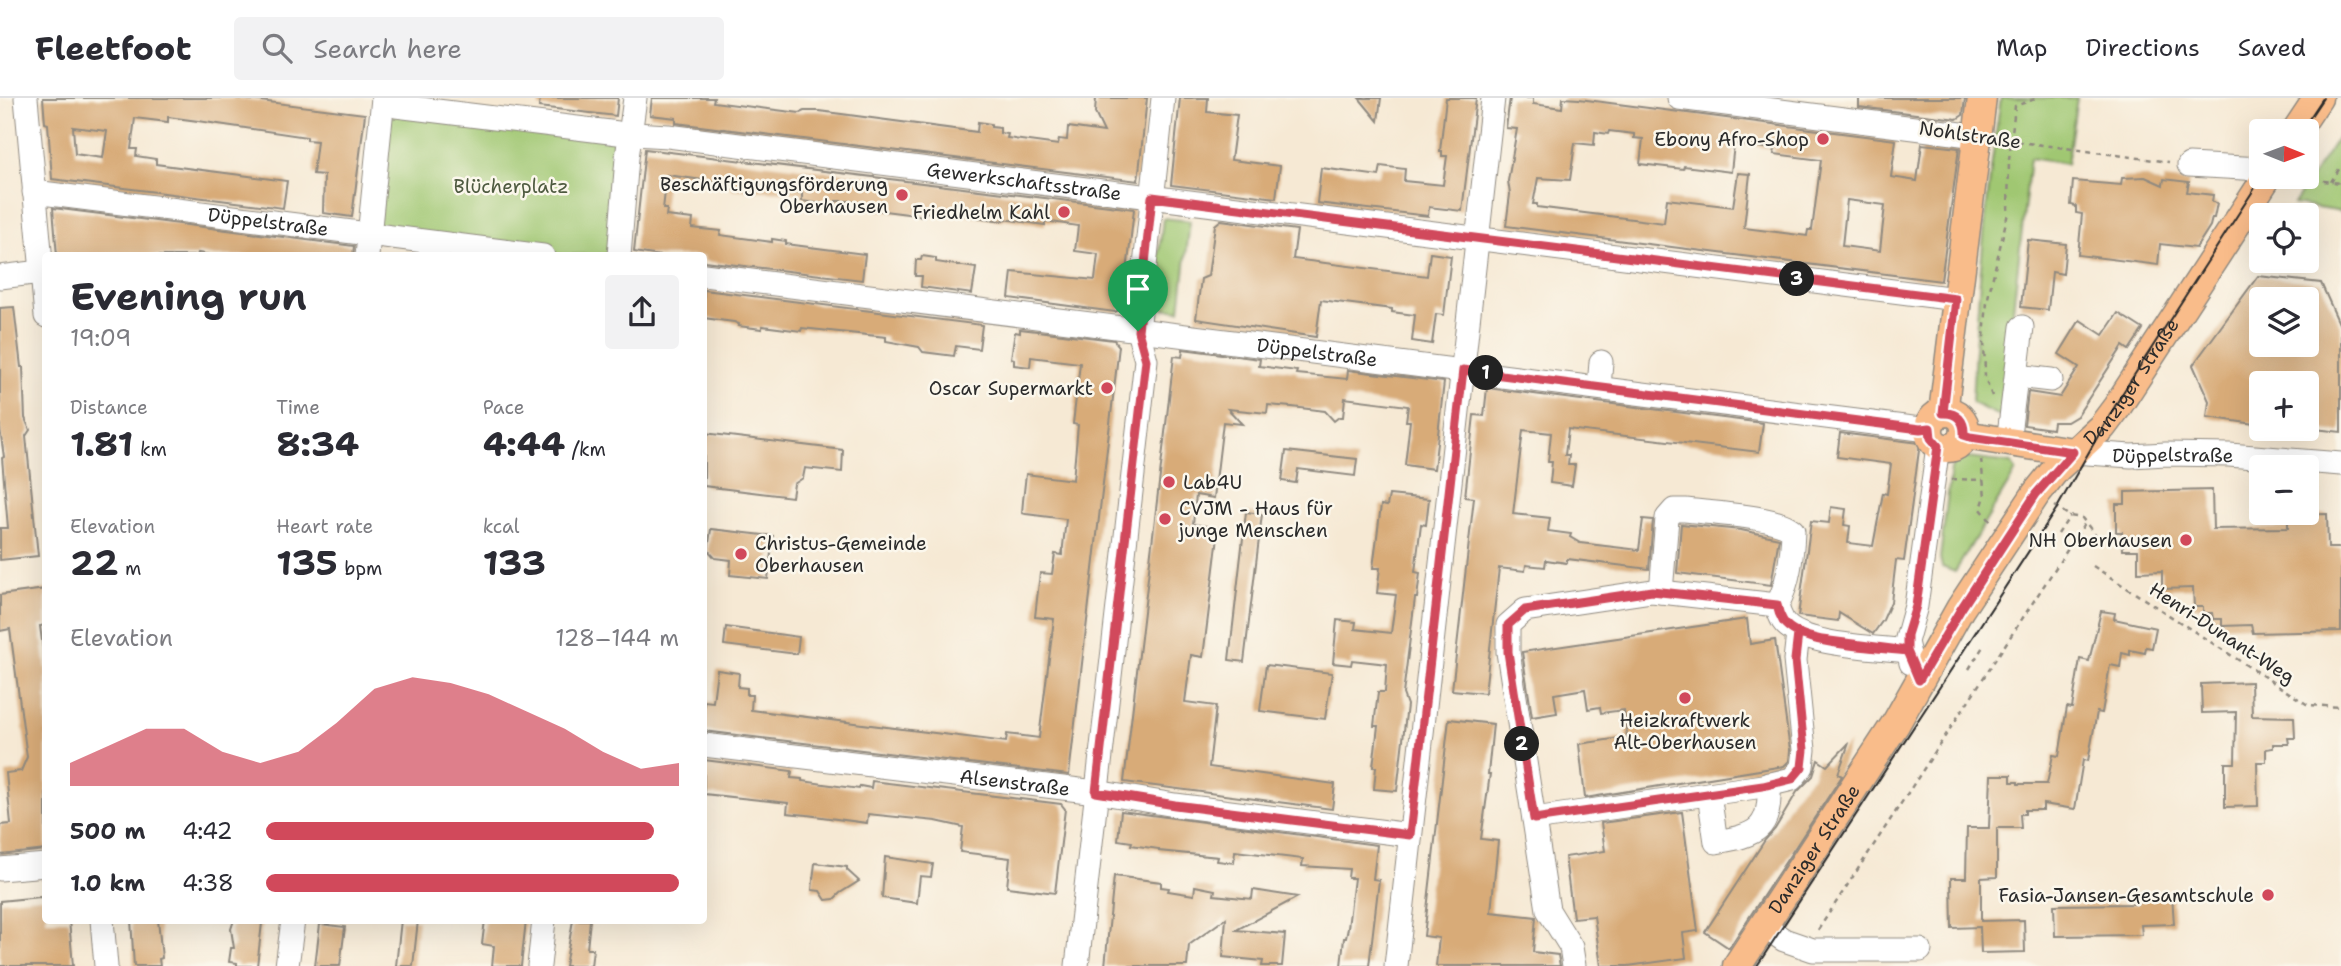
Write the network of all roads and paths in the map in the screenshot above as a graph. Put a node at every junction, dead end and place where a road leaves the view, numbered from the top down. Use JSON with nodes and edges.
{"nodes":[{"id":1,"x":26,"y":98,"type":"edge"},
{"id":2,"x":383,"y":98,"type":"edge"},
{"id":3,"x":635,"y":98,"type":"edge"},
{"id":4,"x":1163,"y":98,"type":"edge"},
{"id":5,"x":1493,"y":98,"type":"edge"},
{"id":6,"x":1679,"y":98,"type":"edge"},
{"id":7,"x":1982,"y":98,"type":"edge"},
{"id":8,"x":2038,"y":98,"type":"edge"},
{"id":9,"x":2318,"y":98,"type":"edge"},
{"id":10,"x":2304,"y":119,"type":"edge"},
{"id":11,"x":631,"y":135,"type":"junction"},
{"id":12,"x":1978,"y":136,"type":"junction"},
{"id":13,"x":2012,"y":141,"type":"junction"},
{"id":14,"x":2189,"y":165,"type":"joint"},
{"id":15,"x":2341,"y":166,"type":"edge"},
{"id":16,"x":2249,"y":168,"type":"edge"},
{"id":17,"x":2319,"y":180,"type":"edge"},
{"id":18,"x":2331,"y":182,"type":"junction"},
{"id":19,"x":2341,"y":183,"type":"edge"},
{"id":20,"x":2259,"y":189,"type":"edge"},
{"id":21,"x":34,"y":192,"type":"junction"},
{"id":22,"x":1152,"y":197,"type":"junction"},
{"id":23,"x":1478,"y":237,"type":"junction"},
{"id":24,"x":368,"y":244,"type":"edge"},
{"id":25,"x":485,"y":252,"type":"edge"},
{"id":26,"x":619,"y":252,"type":"edge"},
{"id":27,"x":41,"y":272,"type":"junction"},
{"id":28,"x":707,"y":275,"type":"edge"},
{"id":29,"x":0,"y":277,"type":"edge"},
{"id":30,"x":42,"y":281,"type":"edge"},
{"id":31,"x":1956,"y":299,"type":"junction"},
{"id":32,"x":2022,"y":327,"type":"dead end"},
{"id":33,"x":1138,"y":331,"type":"junction"},
{"id":34,"x":1601,"y":362,"type":"dead end"},
{"id":35,"x":1463,"y":370,"type":"junction"},
{"id":36,"x":2017,"y":376,"type":"junction"},
{"id":37,"x":2051,"y":380,"type":"dead end"},
{"id":38,"x":1599,"y":387,"type":"junction"},
{"id":39,"x":1993,"y":398,"type":"dead end"},
{"id":40,"x":1937,"y":429,"type":"junction"},
{"id":41,"x":2001,"y":442,"type":"junction"},
{"id":42,"x":2073,"y":452,"type":"junction"},
{"id":43,"x":2338,"y":464,"type":"edge"},
{"id":44,"x":1934,"y":478,"type":"junction"},
{"id":45,"x":1983,"y":480,"type":"junction"},
{"id":46,"x":2036,"y":494,"type":"junction"},
{"id":47,"x":2070,"y":516,"type":"junction"},
{"id":48,"x":1992,"y":523,"type":"dead end"},
{"id":49,"x":2085,"y":523,"type":"junction"},
{"id":50,"x":2058,"y":534,"type":"dead end"},
{"id":51,"x":2100,"y":541,"type":"dead end"},
{"id":52,"x":2093,"y":566,"type":"dead end"},
{"id":53,"x":1661,"y":592,"type":"junction"},
{"id":54,"x":1777,"y":605,"type":"junction"},
{"id":55,"x":1798,"y":634,"type":"junction"},
{"id":56,"x":1984,"y":645,"type":"dead end"},
{"id":57,"x":1913,"y":666,"type":"junction"},
{"id":58,"x":1969,"y":669,"type":"dead end"},
{"id":59,"x":2341,"y":707,"type":"edge"},
{"id":60,"x":707,"y":745,"type":"edge"},
{"id":61,"x":1769,"y":785,"type":"junction"},
{"id":62,"x":1096,"y":792,"type":"junction"},
{"id":63,"x":1709,"y":794,"type":"junction"},
{"id":64,"x":1534,"y":819,"type":"junction"},
{"id":65,"x":1410,"y":835,"type":"junction"},
{"id":66,"x":42,"y":865,"type":"edge"},
{"id":67,"x":0,"y":869,"type":"edge"},
{"id":68,"x":102,"y":924,"type":"edge"},
{"id":69,"x":293,"y":924,"type":"edge"},
{"id":70,"x":544,"y":924,"type":"edge"},
{"id":71,"x":1763,"y":926,"type":"junction"},
{"id":72,"x":1806,"y":948,"type":"junction"},
{"id":73,"x":1920,"y":950,"type":"dead end"},
{"id":74,"x":106,"y":966,"type":"edge"},
{"id":75,"x":288,"y":966,"type":"edge"},
{"id":76,"x":539,"y":966,"type":"edge"},
{"id":77,"x":1077,"y":966,"type":"edge"},
{"id":78,"x":1396,"y":966,"type":"edge"},
{"id":79,"x":1574,"y":966,"type":"edge"},
{"id":80,"x":1737,"y":966,"type":"edge"}],
"edges":[{"from":1,"to":21,"type":"street"},
{"from":2,"to":11,"type":"street","name":"Gewerkschaftsstraße"},
{"from":2,"to":24,"type":"street"},
{"from":3,"to":11,"type":"street"},
{"from":4,"to":22,"type":"street"},
{"from":5,"to":23,"type":"street"},
{"from":6,"to":12,"type":"street","name":"Nohlstraße"},
{"from":7,"to":12,"type":"main road"},
{"from":8,"to":13,"type":"path"},
{"from":9,"to":10,"type":"main road"},
{"from":11,"to":22,"type":"street","name":"Gewerkschaftsstraße"},
{"from":11,"to":26,"type":"street"},
{"from":12,"to":13,"type":"path","name":"Nohlstraße"},
{"from":12,"to":31,"type":"main road"},
{"from":13,"to":14,"type":"path","name":"Nohlstraße"},
{"from":13,"to":39,"type":"path"},
{"from":14,"to":16,"type":"street"},
{"from":15,"to":18,"type":"path"},
{"from":17,"to":18,"type":"path"},
{"from":18,"to":19,"type":"path"},
{"from":20,"to":42,"type":"main road","name":"Danziger Straße"},
{"from":21,"to":24,"type":"street","name":"Düppelstraße"},
{"from":21,"to":27,"type":"street"},
{"from":22,"to":23,"type":"street","name":"Gewerkschaftsstraße"},
{"from":22,"to":33,"type":"street"},
{"from":23,"to":31,"type":"street","name":"Gewerkschaftsstraße"},
{"from":23,"to":35,"type":"street"},
{"from":24,"to":25,"type":"street","name":"Düppelstraße"},
{"from":27,"to":29,"type":"street"},
{"from":27,"to":30,"type":"street"},
{"from":28,"to":33,"type":"street","name":"Düppelstraße"},
{"from":31,"to":40,"type":"main road"},
{"from":32,"to":36,"type":"street"},
{"from":33,"to":35,"type":"street","name":"Düppelstraße"},
{"from":33,"to":62,"type":"street"},
{"from":34,"to":38,"type":"street"},
{"from":35,"to":38,"type":"street","name":"Düppelstraße"},
{"from":35,"to":65,"type":"street"},
{"from":36,"to":37,"type":"street"},
{"from":36,"to":41,"type":"street"},
{"from":38,"to":40,"type":"street","name":"Düppelstraße"},
{"from":40,"to":41,"type":"main road","name":"Düppelstraße"},
{"from":40,"to":44,"type":"street"},
{"from":41,"to":42,"type":"main road","name":"Düppelstraße"},
{"from":41,"to":45,"type":"path"},
{"from":42,"to":43,"type":"street","name":"Düppelstraße"},
{"from":42,"to":46,"type":"main road","name":"Danziger Straße"},
{"from":44,"to":45,"type":"path"},
{"from":44,"to":57,"type":"street"},
{"from":45,"to":48,"type":"path"},
{"from":46,"to":47,"type":"path"},
{"from":46,"to":57,"type":"main road","name":"Danziger Straße"},
{"from":47,"to":49,"type":"path"},
{"from":47,"to":50,"type":"path"},
{"from":49,"to":51,"type":"path"},
{"from":49,"to":72,"type":"path"},
{"from":52,"to":59,"type":"path","name":"Henri-Dunant-Weg"},
{"from":53,"to":54,"type":"street"},
{"from":53,"to":54,"type":"street"},
{"from":53,"to":64,"type":"street"},
{"from":54,"to":55,"type":"street"},
{"from":55,"to":57,"type":"street"},
{"from":55,"to":61,"type":"street"},
{"from":56,"to":58,"type":"path"},
{"from":57,"to":71,"type":"main road","name":"Danziger Straße"},
{"from":60,"to":62,"type":"street","name":"Alsenstraße"},
{"from":61,"to":63,"type":"street"},
{"from":61,"to":63,"type":"street"},
{"from":62,"to":65,"type":"street","name":"Alsenstraße"},
{"from":62,"to":77,"type":"street"},
{"from":63,"to":64,"type":"street"},
{"from":64,"to":79,"type":"street"},
{"from":65,"to":78,"type":"street"},
{"from":66,"to":67,"type":"street"},
{"from":68,"to":74,"type":"street"},
{"from":69,"to":75,"type":"street"},
{"from":70,"to":76,"type":"street"},
{"from":71,"to":72,"type":"street"},
{"from":71,"to":80,"type":"main road","name":"Danziger Straße"},
{"from":72,"to":73,"type":"street"}]}
